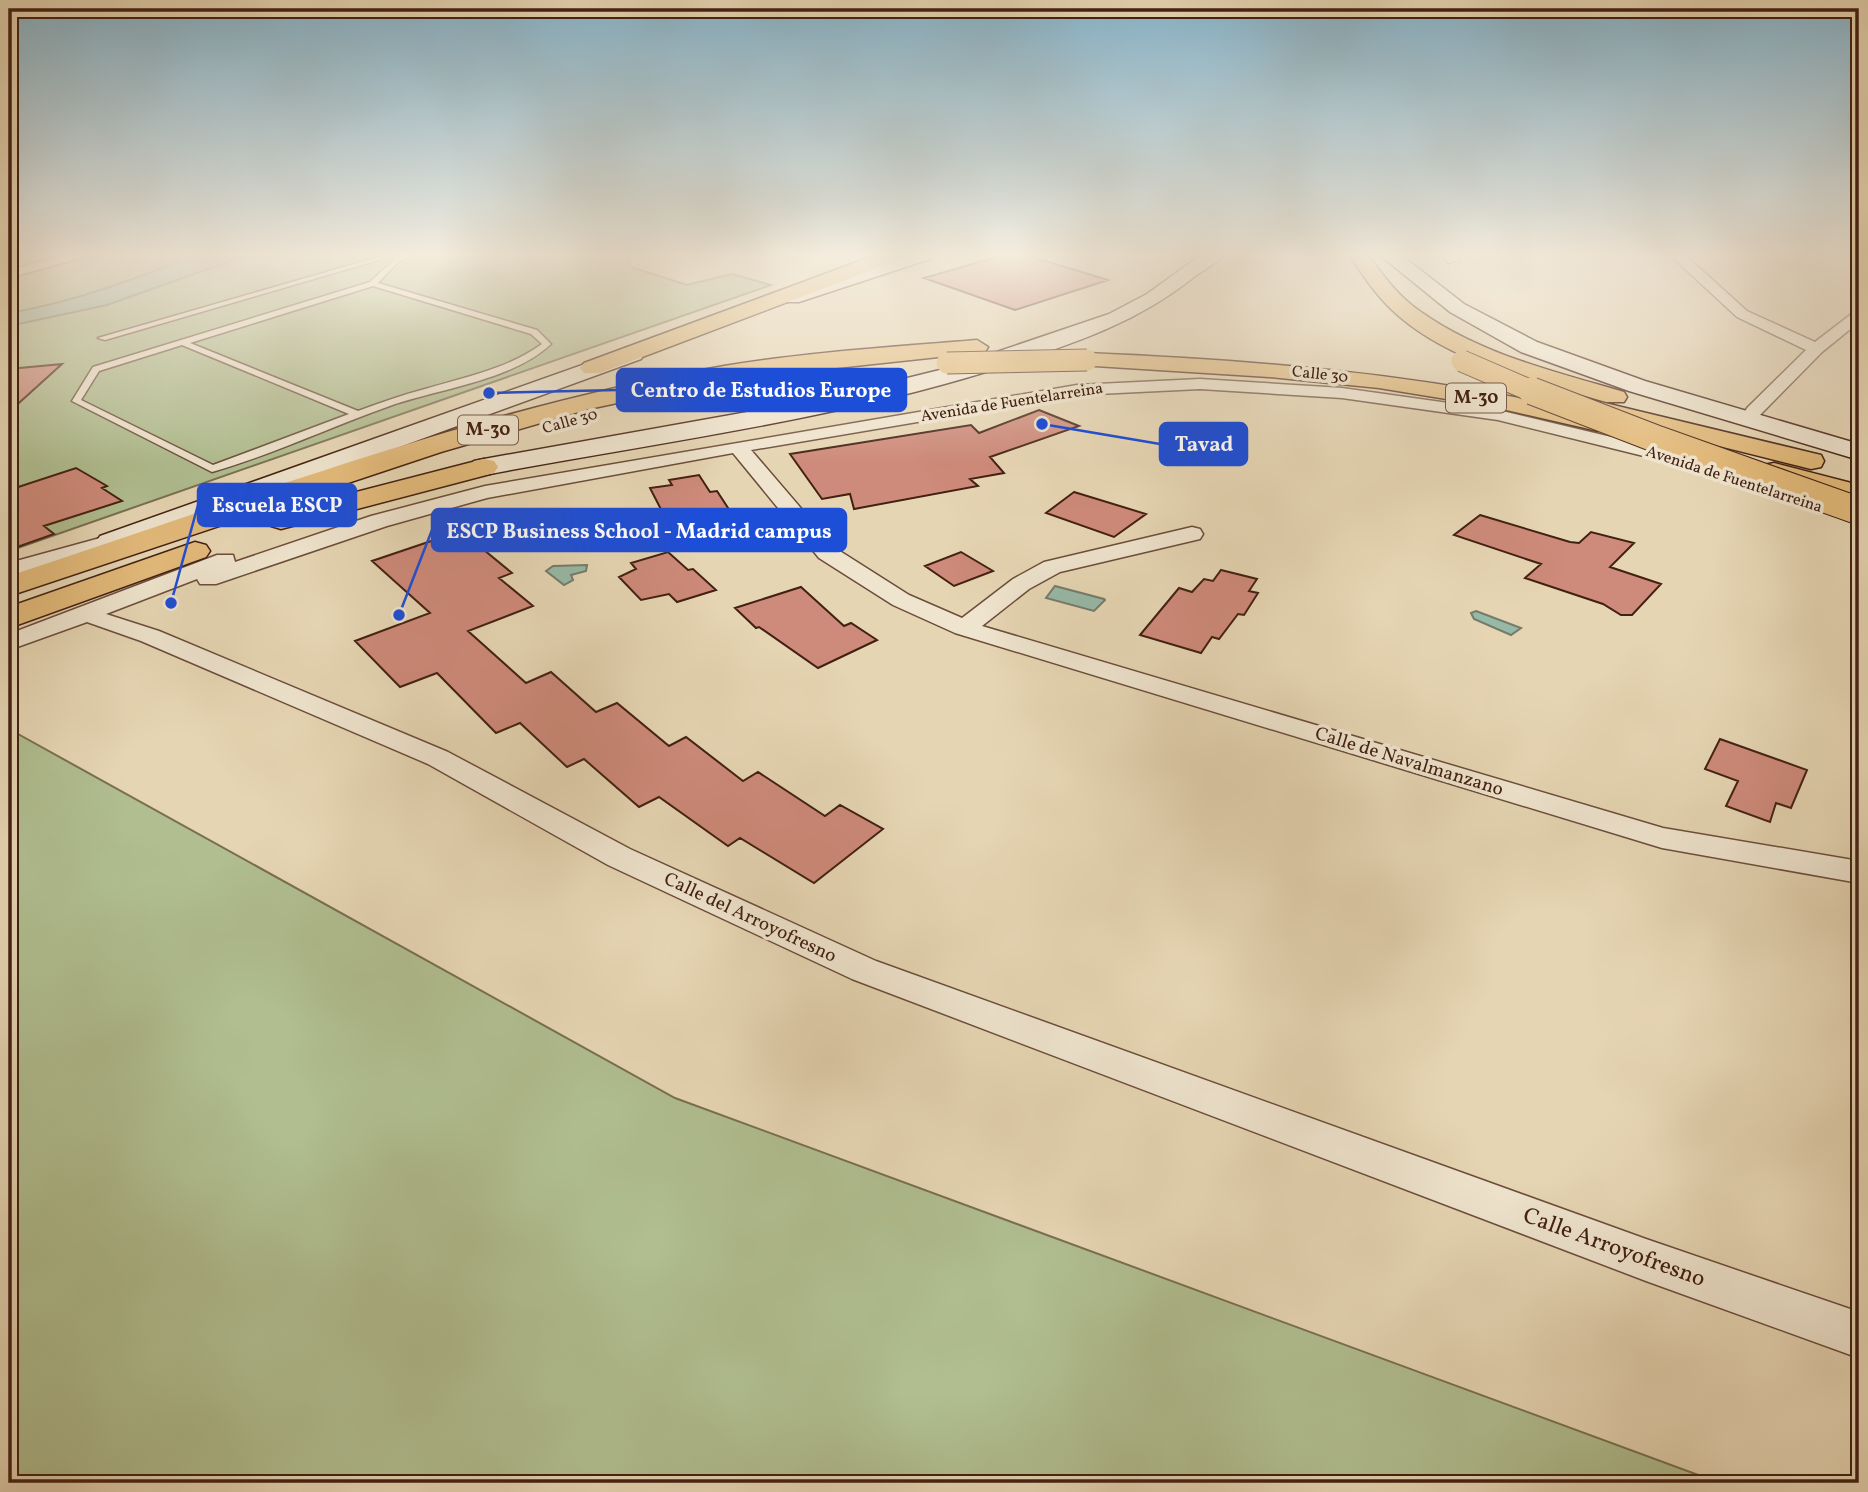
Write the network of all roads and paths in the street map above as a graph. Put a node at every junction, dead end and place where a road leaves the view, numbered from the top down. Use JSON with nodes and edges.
{"nodes":[{"id":1,"x":149,"y":325,"type":"edge"},
{"id":2,"x":242,"y":325,"type":"edge"},
{"id":3,"x":509,"y":325,"type":"edge"},
{"id":4,"x":708,"y":325,"type":"edge"},
{"id":5,"x":719,"y":325,"type":"edge"},
{"id":6,"x":1098,"y":325,"type":"edge"},
{"id":7,"x":1408,"y":325,"type":"edge"},
{"id":8,"x":1428,"y":325,"type":"edge"},
{"id":9,"x":1486,"y":325,"type":"edge"},
{"id":10,"x":1510,"y":325,"type":"edge"},
{"id":11,"x":1764,"y":325,"type":"edge"},
{"id":12,"x":1847,"y":325,"type":"edge"},
{"id":13,"x":102,"y":338,"type":"dead end"},
{"id":14,"x":183,"y":343,"type":"junction"},
{"id":15,"x":1816,"y":349,"type":"junction"},
{"id":16,"x":592,"y":368,"type":"junction"},
{"id":17,"x":1754,"y":411,"type":"junction"},
{"id":18,"x":359,"y":415,"type":"junction"},
{"id":19,"x":1859,"y":441,"type":"edge"},
{"id":20,"x":738,"y":446,"type":"junction"},
{"id":21,"x":1859,"y":452,"type":"edge"},
{"id":22,"x":1810,"y":461,"type":"junction"},
{"id":23,"x":484,"y":467,"type":"junction"},
{"id":24,"x":1859,"y":476,"type":"edge"},
{"id":25,"x":1859,"y":494,"type":"edge"},
{"id":26,"x":1859,"y":511,"type":"edge"},
{"id":27,"x":349,"y":513,"type":"junction"},
{"id":28,"x":281,"y":520,"type":"junction"},
{"id":29,"x":1859,"y":522,"type":"edge"},
{"id":30,"x":1192,"y":534,"type":"dead end"},
{"id":31,"x":111,"y":542,"type":"joint"},
{"id":32,"x":208,"y":579,"type":"junction"},
{"id":33,"x":11,"y":580,"type":"edge"},
{"id":34,"x":142,"y":622,"type":"junction"},
{"id":35,"x":964,"y":628,"type":"junction"},
{"id":36,"x":15,"y":632,"type":"edge"},
{"id":37,"x":1859,"y":872,"type":"edge"},
{"id":38,"x":1369,"y":1157,"type":"joint"},
{"id":39,"x":1859,"y":1335,"type":"edge"}],
"edges":[{"from":1,"to":13,"type":"lane"},
{"from":2,"to":14,"type":"lane"},
{"from":3,"to":18,"type":"lane"},
{"from":4,"to":16,"type":"highway"},
{"from":5,"to":16,"type":"street"},
{"from":6,"to":23,"type":"street"},
{"from":7,"to":26,"type":"highway","bridge":true},
{"from":8,"to":22,"type":"highway"},
{"from":9,"to":21,"type":"street"},
{"from":10,"to":17,"type":"street"},
{"from":11,"to":15,"type":"street"},
{"from":12,"to":15,"type":"street"},
{"from":14,"to":18,"type":"lane"},
{"from":14,"to":18,"type":"lane"},
{"from":15,"to":17,"type":"street"},
{"from":16,"to":31,"type":"street"},
{"from":17,"to":19,"type":"street"},
{"from":20,"to":29,"type":"street","name":"Avenida de Fuentelarreina"},
{"from":20,"to":32,"type":"street","name":"Avenida de Fuentelarreina"},
{"from":20,"to":35,"type":"street","name":"Calle de Navalmanzano"},
{"from":22,"to":24,"type":"highway","name":"Calle 30","number":"M-30"},
{"from":22,"to":33,"type":"highway","name":"Calle 30","number":"M-30"},
{"from":23,"to":27,"type":"street"},
{"from":23,"to":28,"type":"highway"},
{"from":25,"to":28,"type":"highway","name":"Calle 30","number":"M-30","bridge":true},
{"from":27,"to":32,"type":"street","name":"Avenida de Fuentelarreina"},
{"from":27,"to":36,"type":"street"},
{"from":28,"to":36,"type":"highway","name":"Calle 30","number":"M-30"},
{"from":30,"to":35,"type":"street"},
{"from":31,"to":33,"type":"highway"},
{"from":32,"to":34,"type":"street","name":"Avenida de Fuentelarreina"},
{"from":34,"to":36,"type":"street","name":"Calle del Arroyofresno"},
{"from":34,"to":38,"type":"street","name":"Calle del Arroyofresno"},
{"from":35,"to":37,"type":"street","name":"Calle de Navalmanzano"},
{"from":38,"to":39,"type":"street","name":"Calle Arroyofresno"}]}
